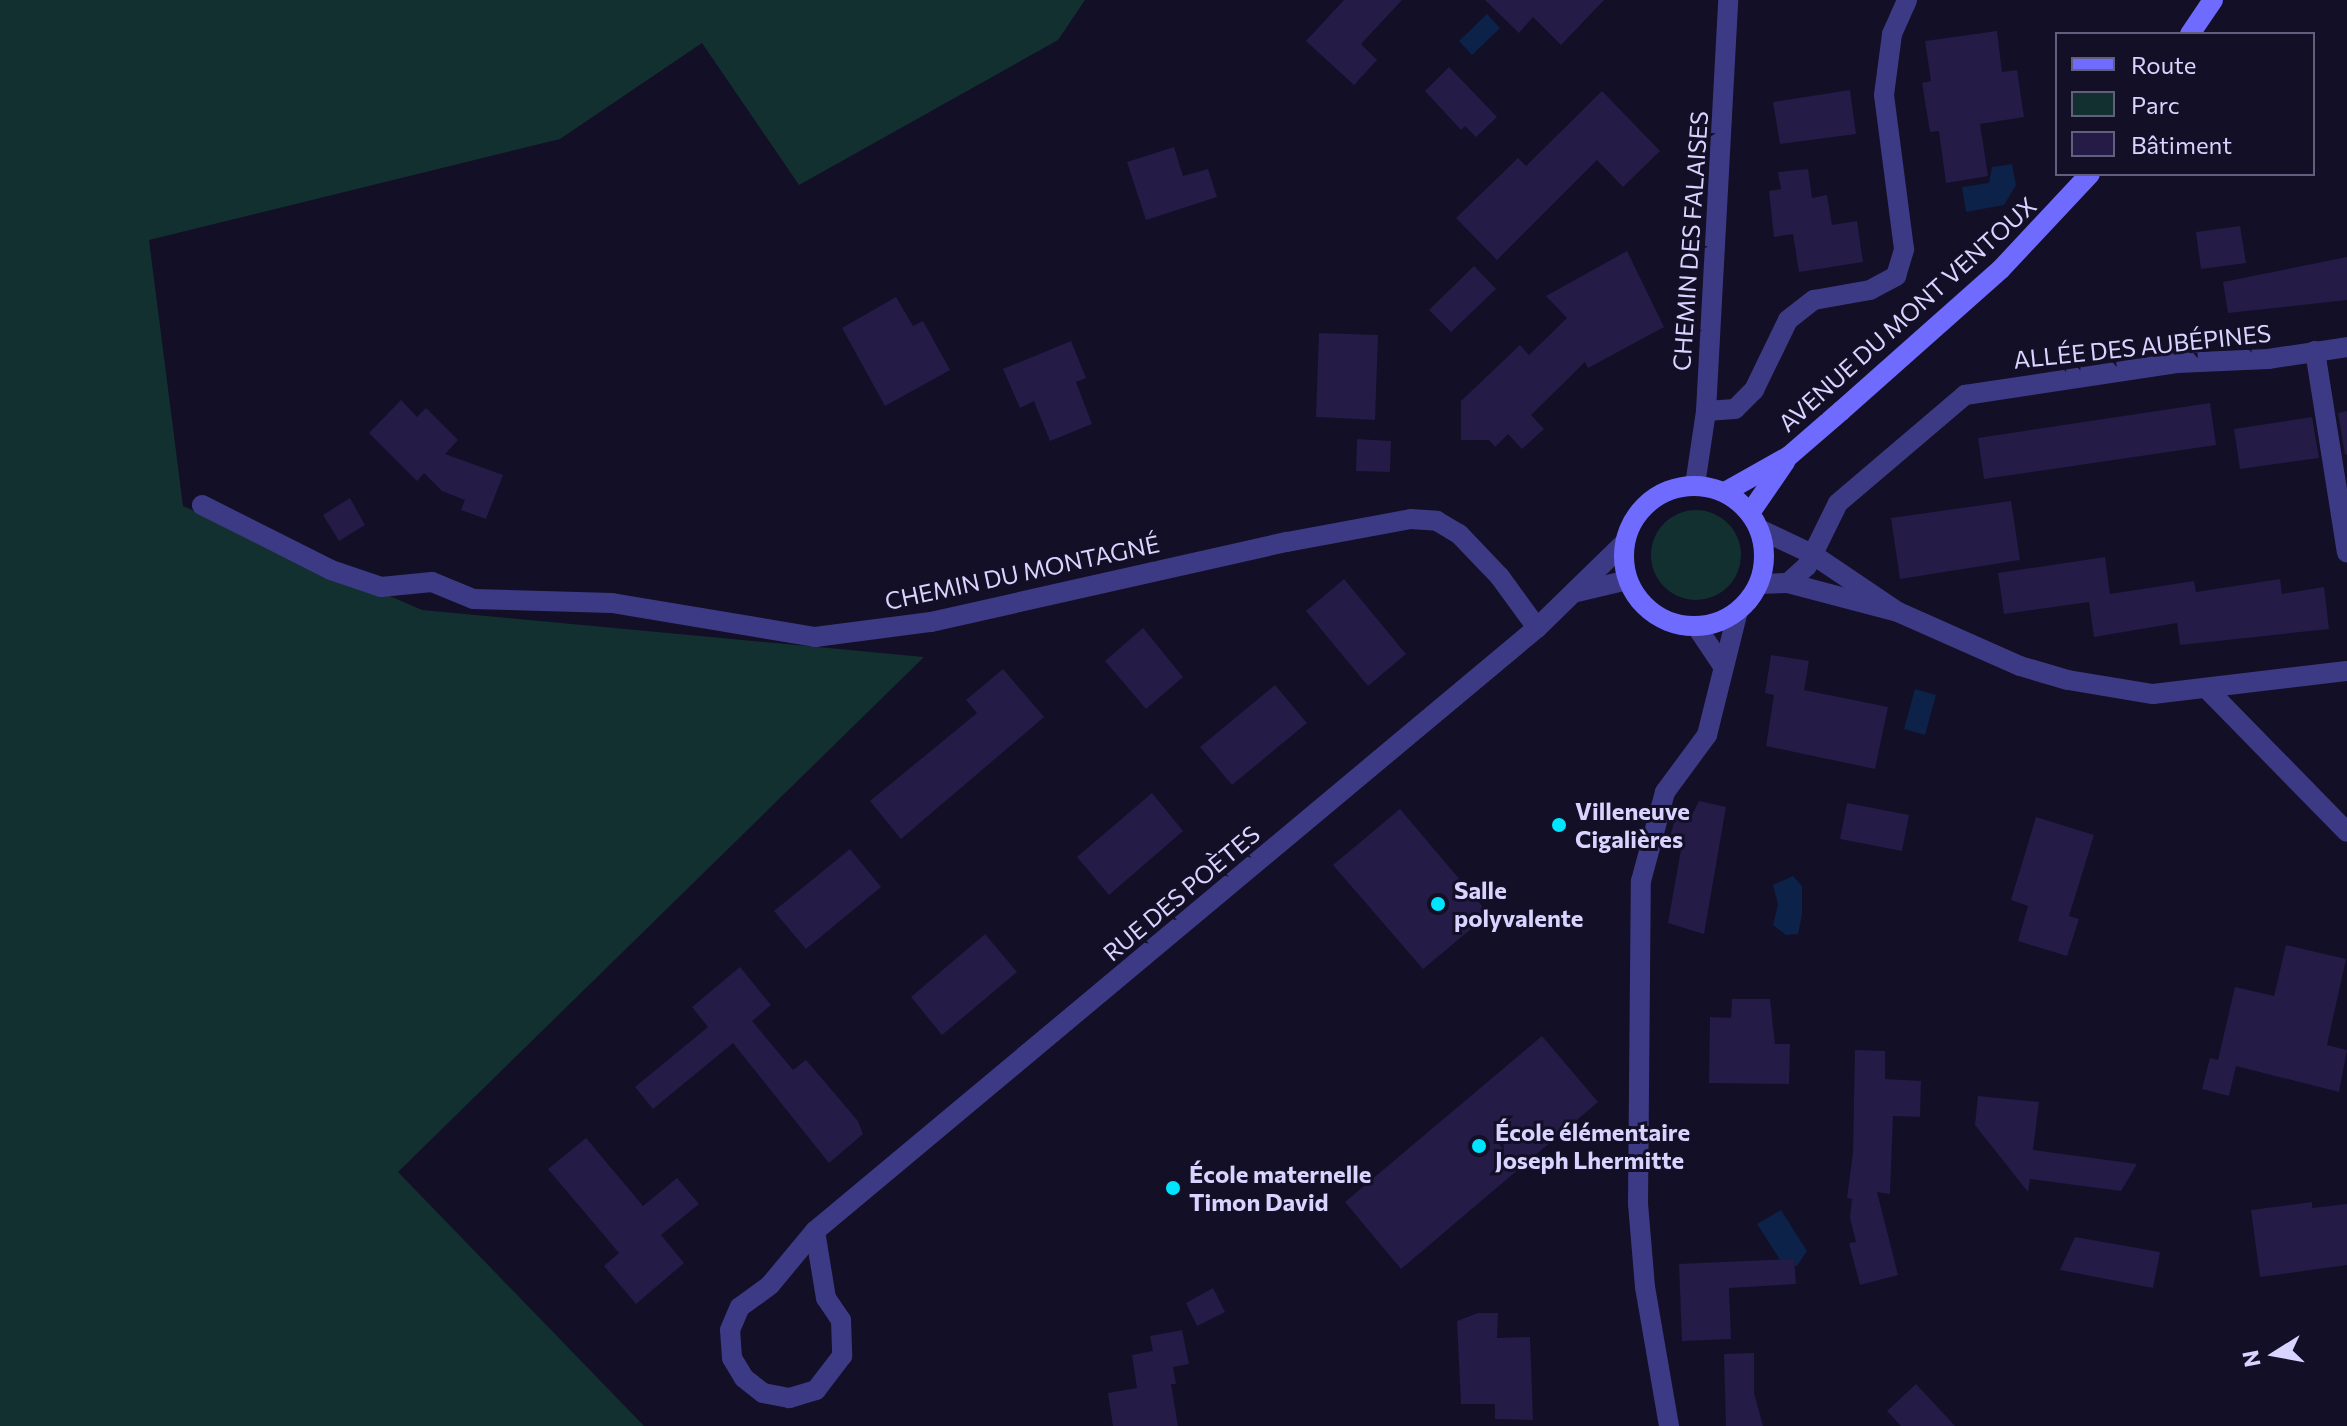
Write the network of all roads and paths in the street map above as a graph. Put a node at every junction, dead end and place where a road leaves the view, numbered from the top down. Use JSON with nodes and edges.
{"nodes":[{"id":1,"x":1728,"y":0,"type":"edge"},
{"id":2,"x":1907,"y":0,"type":"edge"},
{"id":3,"x":2213,"y":0,"type":"edge"},
{"id":4,"x":2191,"y":32,"type":"edge"},
{"id":5,"x":2088,"y":176,"type":"edge"},
{"id":6,"x":2347,"y":347,"type":"edge"},
{"id":7,"x":2315,"y":351,"type":"junction"},
{"id":8,"x":1706,"y":411,"type":"junction"},
{"id":9,"x":1789,"y":456,"type":"junction"},
{"id":10,"x":1695,"y":485,"type":"junction"},
{"id":11,"x":1725,"y":492,"type":"junction"},
{"id":12,"x":202,"y":505,"type":"dead end"},
{"id":13,"x":1755,"y":521,"type":"junction"},
{"id":14,"x":1625,"y":542,"type":"junction"},
{"id":15,"x":2347,"y":552,"type":"edge"},
{"id":16,"x":1812,"y":554,"type":"junction"},
{"id":17,"x":1628,"y":580,"type":"junction"},
{"id":18,"x":1788,"y":583,"type":"junction"},
{"id":19,"x":1759,"y":584,"type":"junction"},
{"id":20,"x":1577,"y":592,"type":"junction"},
{"id":21,"x":1738,"y":611,"type":"junction"},
{"id":22,"x":1898,"y":612,"type":"junction"},
{"id":23,"x":1696,"y":626,"type":"junction"},
{"id":24,"x":1537,"y":628,"type":"junction"},
{"id":25,"x":1721,"y":663,"type":"junction"},
{"id":26,"x":2347,"y":671,"type":"edge"},
{"id":27,"x":2209,"y":691,"type":"junction"},
{"id":28,"x":2347,"y":832,"type":"edge"},
{"id":29,"x":815,"y":1231,"type":"junction"},
{"id":30,"x":1669,"y":1426,"type":"edge"}],
"edges":[{"from":1,"to":8,"type":"street","name":"CHEMIN DES FALAISES"},
{"from":2,"to":8,"type":"street"},
{"from":3,"to":4,"type":"street"},
{"from":5,"to":9,"type":"street","name":"AVENUE DU MONT VENTOUX"},
{"from":6,"to":7,"type":"street","name":"ALLÉE DES AUBÉPINES"},
{"from":7,"to":15,"type":"street"},
{"from":7,"to":16,"type":"street","name":"ALLÉE DES AUBÉPINES"},
{"from":8,"to":10,"type":"street","name":"CHEMIN DES FALAISES"},
{"from":9,"to":11,"type":"street","name":"AVENUE DU MONT VENTOUX"},
{"from":9,"to":13,"type":"street","name":"AVENUE DU MONT VENTOUX"},
{"from":10,"to":11,"type":"street"},
{"from":10,"to":14,"type":"street"},
{"from":11,"to":13,"type":"street"},
{"from":12,"to":24,"type":"street","name":"CHEMIN DU MONTAGNÉ"},
{"from":13,"to":16,"type":"street"},
{"from":13,"to":19,"type":"street"},
{"from":14,"to":17,"type":"street"},
{"from":14,"to":20,"type":"street","name":"RUE DES POÈTES"},
{"from":16,"to":18,"type":"street","name":"ALLÉE DES AUBÉPINES"},
{"from":16,"to":22,"type":"street"},
{"from":17,"to":20,"type":"street","name":"RUE DES POÈTES"},
{"from":17,"to":23,"type":"street"},
{"from":18,"to":19,"type":"street"},
{"from":18,"to":22,"type":"street"},
{"from":19,"to":21,"type":"street"},
{"from":20,"to":24,"type":"street","name":"RUE DES POÈTES"},
{"from":21,"to":23,"type":"street"},
{"from":21,"to":25,"type":"street"},
{"from":22,"to":27,"type":"street"},
{"from":23,"to":25,"type":"street"},
{"from":24,"to":29,"type":"street","name":"RUE DES POÈTES"},
{"from":25,"to":30,"type":"street"},
{"from":26,"to":27,"type":"street"},
{"from":27,"to":28,"type":"street"},
{"from":29,"to":29,"type":"street","name":"RUE DES POÈTES"}]}
